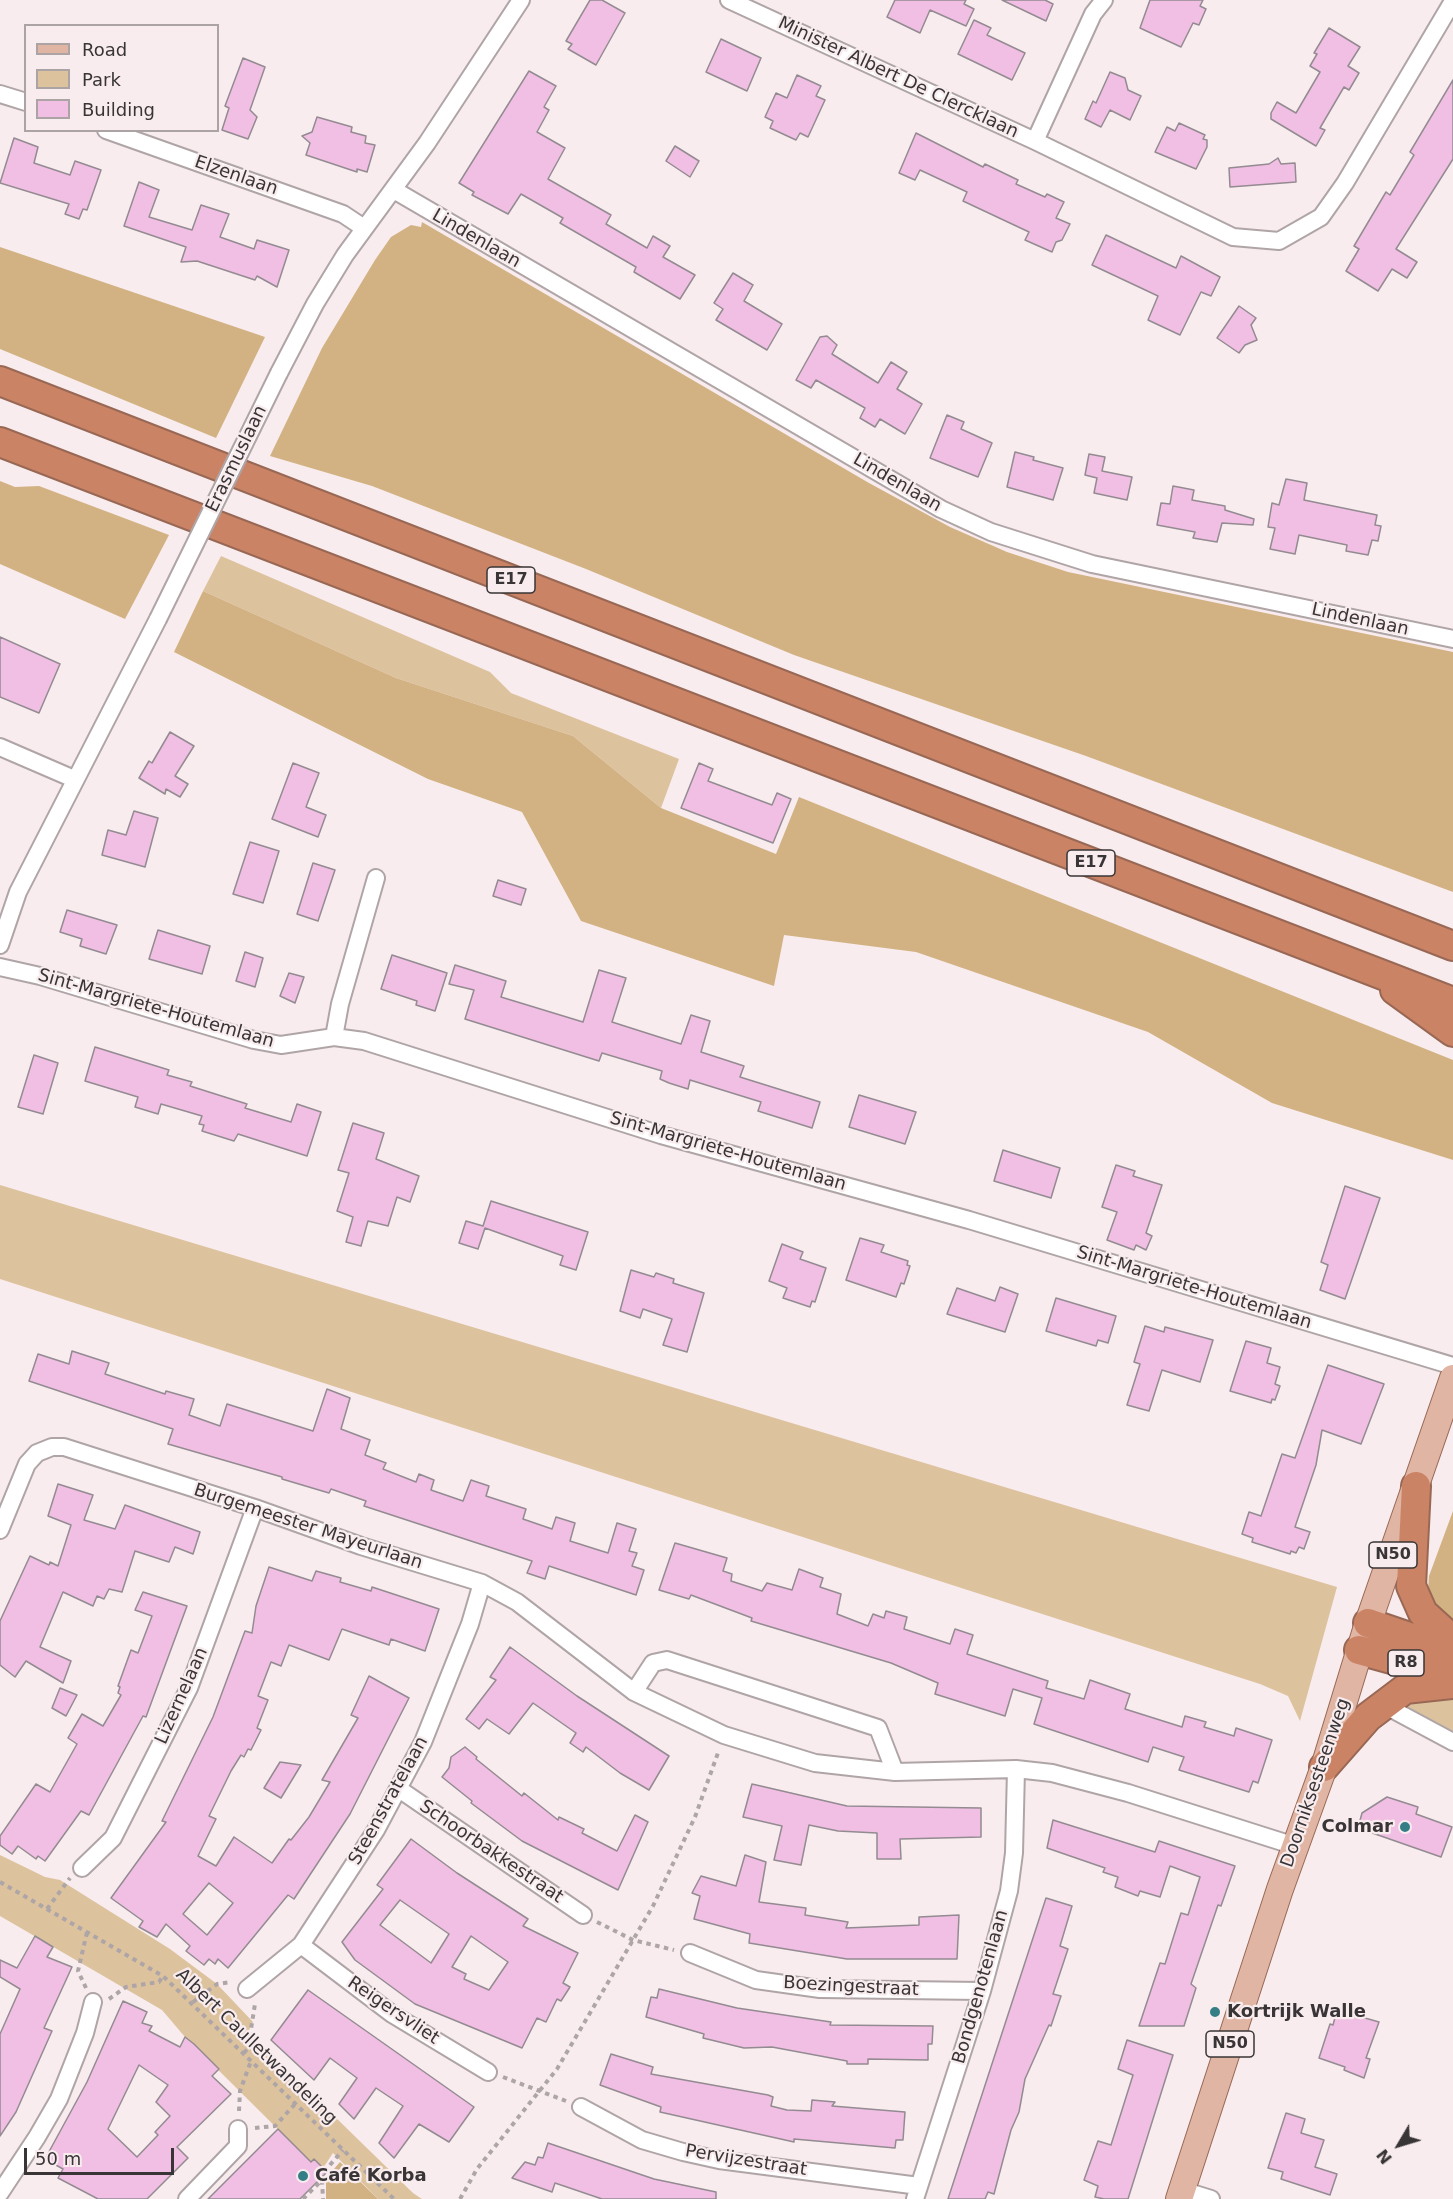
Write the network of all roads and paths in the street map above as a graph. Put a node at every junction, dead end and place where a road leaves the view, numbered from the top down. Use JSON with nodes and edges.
{"nodes":[{"id":1,"x":521,"y":0,"type":"edge"},
{"id":2,"x":729,"y":0,"type":"edge"},
{"id":3,"x":1104,"y":0,"type":"edge"},
{"id":4,"x":1453,"y":1,"type":"edge"},
{"id":5,"x":0,"y":94,"type":"edge"},
{"id":6,"x":24,"y":101,"type":"edge"},
{"id":7,"x":112,"y":132,"type":"edge"},
{"id":8,"x":1035,"y":141,"type":"junction"},
{"id":9,"x":394,"y":190,"type":"junction"},
{"id":10,"x":364,"y":228,"type":"junction"},
{"id":11,"x":0,"y":381,"type":"edge"},
{"id":12,"x":0,"y":442,"type":"edge"},
{"id":13,"x":1453,"y":639,"type":"edge"},
{"id":14,"x":0,"y":747,"type":"edge"},
{"id":15,"x":74,"y":779,"type":"junction"},
{"id":16,"x":376,"y":878,"type":"dead end"},
{"id":17,"x":0,"y":945,"type":"edge"},
{"id":18,"x":1453,"y":946,"type":"edge"},
{"id":19,"x":0,"y":967,"type":"edge"},
{"id":20,"x":1367,"y":969,"type":"junction"},
{"id":21,"x":1453,"y":1002,"type":"edge"},
{"id":22,"x":1453,"y":1032,"type":"edge"},
{"id":23,"x":334,"y":1037,"type":"junction"},
{"id":24,"x":1453,"y":1366,"type":"edge"},
{"id":25,"x":1453,"y":1378,"type":"edge"},
{"id":26,"x":1416,"y":1486,"type":"junction"},
{"id":27,"x":255,"y":1508,"type":"junction"},
{"id":28,"x":0,"y":1530,"type":"edge"},
{"id":29,"x":482,"y":1583,"type":"junction"},
{"id":30,"x":1368,"y":1623,"type":"junction"},
{"id":31,"x":1453,"y":1640,"type":"edge"},
{"id":32,"x":1359,"y":1650,"type":"junction"},
{"id":33,"x":1453,"y":1652,"type":"edge"},
{"id":34,"x":1453,"y":1676,"type":"edge"},
{"id":35,"x":1453,"y":1684,"type":"edge"},
{"id":36,"x":634,"y":1692,"type":"junction"},
{"id":37,"x":1384,"y":1705,"type":"junction"},
{"id":38,"x":724,"y":1735,"type":"junction"},
{"id":39,"x":1453,"y":1742,"type":"edge"},
{"id":40,"x":1324,"y":1767,"type":"junction"},
{"id":41,"x":1016,"y":1769,"type":"junction"},
{"id":42,"x":895,"y":1772,"type":"junction"},
{"id":43,"x":399,"y":1789,"type":"junction"},
{"id":44,"x":1295,"y":1846,"type":"junction"},
{"id":45,"x":82,"y":1868,"type":"joint"},
{"id":46,"x":0,"y":1884,"type":"edge"},
{"id":47,"x":47,"y":1909,"type":"junction"},
{"id":48,"x":582,"y":1915,"type":"joint"},
{"id":49,"x":87,"y":1932,"type":"junction"},
{"id":50,"x":633,"y":1941,"type":"junction"},
{"id":51,"x":301,"y":1945,"type":"junction"},
{"id":52,"x":690,"y":1953,"type":"joint"},
{"id":53,"x":163,"y":1976,"type":"junction"},
{"id":54,"x":247,"y":1989,"type":"dead end"},
{"id":55,"x":982,"y":1991,"type":"junction"},
{"id":56,"x":93,"y":2002,"type":"junction"},
{"id":57,"x":253,"y":2022,"type":"dead end"},
{"id":58,"x":244,"y":2053,"type":"junction"},
{"id":59,"x":251,"y":2061,"type":"junction"},
{"id":60,"x":488,"y":2072,"type":"joint"},
{"id":61,"x":240,"y":2091,"type":"dead end"},
{"id":62,"x":538,"y":2091,"type":"junction"},
{"id":63,"x":295,"y":2104,"type":"junction"},
{"id":64,"x":581,"y":2107,"type":"joint"},
{"id":65,"x":238,"y":2129,"type":"joint"},
{"id":66,"x":343,"y":2150,"type":"junction"},
{"id":67,"x":322,"y":2180,"type":"junction"},
{"id":68,"x":917,"y":2192,"type":"edge"},
{"id":69,"x":0,"y":2193,"type":"edge"},
{"id":70,"x":1181,"y":2194,"type":"edge"},
{"id":71,"x":187,"y":2199,"type":"edge"},
{"id":72,"x":303,"y":2199,"type":"edge"},
{"id":73,"x":323,"y":2199,"type":"edge"},
{"id":74,"x":394,"y":2199,"type":"edge"},
{"id":75,"x":460,"y":2199,"type":"edge"},
{"id":76,"x":1211,"y":2199,"type":"edge"}],
"edges":[{"from":1,"to":9,"type":"street","name":"Erasmuslaan"},
{"from":2,"to":8,"type":"street","name":"Minister Albert De Clercklaan"},
{"from":3,"to":8,"type":"street","name":"Minister Albert De Clercklaan"},
{"from":4,"to":8,"type":"street","name":"Minister Albert De Clercklaan"},
{"from":5,"to":6,"type":"street"},
{"from":7,"to":10,"type":"street","name":"Elzenlaan"},
{"from":9,"to":10,"type":"street","name":"Erasmuslaan"},
{"from":9,"to":13,"type":"street","name":"Lindenlaan"},
{"from":10,"to":15,"type":"street","name":"Erasmuslaan","bridge":true},
{"from":11,"to":18,"type":"highway","number":"E17"},
{"from":12,"to":20,"type":"highway","number":"E17"},
{"from":14,"to":15,"type":"street"},
{"from":15,"to":17,"type":"street","name":"Erasmuslaan"},
{"from":16,"to":23,"type":"street"},
{"from":19,"to":23,"type":"street","name":"Sint-Margriete-Houtemlaan"},
{"from":20,"to":21,"type":"highway","number":"E17"},
{"from":20,"to":22,"type":"highway"},
{"from":23,"to":24,"type":"street","name":"Sint-Margriete-Houtemlaan"},
{"from":25,"to":26,"type":"main road","name":"Doorniksesteenweg","number":"N50"},
{"from":26,"to":30,"type":"main road","name":"Doorniksesteenweg","number":"N50"},
{"from":26,"to":31,"type":"highway"},
{"from":27,"to":28,"type":"street","name":"Burgemeester Mayeurlaan"},
{"from":27,"to":29,"type":"street","name":"Burgemeester Mayeurlaan"},
{"from":27,"to":45,"type":"street","name":"Lizernelaan"},
{"from":29,"to":36,"type":"street","name":"Burgemeester Mayeurlaan"},
{"from":29,"to":43,"type":"street","name":"Steenstratelaan"},
{"from":30,"to":32,"type":"main road","name":"Doorniksesteenweg","number":"N50"},
{"from":30,"to":33,"type":"highway","number":"R8"},
{"from":32,"to":34,"type":"highway","number":"R8"},
{"from":32,"to":40,"type":"main road","name":"Doorniksesteenweg","number":"N50"},
{"from":35,"to":37,"type":"highway"},
{"from":36,"to":38,"type":"street","name":"Burgemeester Mayeurlaan"},
{"from":36,"to":42,"type":"street"},
{"from":37,"to":39,"type":"street"},
{"from":37,"to":40,"type":"highway"},
{"from":38,"to":42,"type":"street","name":"Burgemeester Mayeurlaan"},
{"from":38,"to":50,"type":"path"},
{"from":40,"to":44,"type":"main road","name":"Doorniksesteenweg","number":"N50"},
{"from":41,"to":42,"type":"street","name":"Burgemeester Mayeurlaan"},
{"from":41,"to":44,"type":"street","name":"Burgemeester Mayeurlaan"},
{"from":41,"to":55,"type":"street","name":"Bondgenotenlaan"},
{"from":43,"to":48,"type":"street","name":"Schoorbakkestraat"},
{"from":43,"to":51,"type":"street","name":"Steenstratelaan"},
{"from":44,"to":70,"type":"main road","name":"Doorniksesteenweg","number":"N50"},
{"from":45,"to":47,"type":"path"},
{"from":46,"to":47,"type":"path","name":"Albert Caulletwandeling"},
{"from":47,"to":49,"type":"path","name":"Albert Caulletwandeling"},
{"from":48,"to":50,"type":"path"},
{"from":49,"to":53,"type":"path","name":"Albert Caulletwandeling"},
{"from":49,"to":56,"type":"path"},
{"from":50,"to":52,"type":"path"},
{"from":50,"to":62,"type":"path"},
{"from":51,"to":54,"type":"street","name":"Steenstratelaan"},
{"from":51,"to":60,"type":"street","name":"Reigersvliet"},
{"from":52,"to":55,"type":"street","name":"Boezingestraat"},
{"from":53,"to":56,"type":"path"},
{"from":53,"to":58,"type":"path","name":"Albert Caulletwandeling"},
{"from":55,"to":68,"type":"street","name":"Bondgenotenlaan"},
{"from":56,"to":69,"type":"street"},
{"from":57,"to":58,"type":"path"},
{"from":58,"to":59,"type":"path","name":"Albert Caulletwandeling"},
{"from":59,"to":61,"type":"path"},
{"from":59,"to":63,"type":"path","name":"Albert Caulletwandeling"},
{"from":60,"to":62,"type":"path"},
{"from":62,"to":64,"type":"path"},
{"from":62,"to":75,"type":"path"},
{"from":63,"to":65,"type":"path"},
{"from":63,"to":66,"type":"path","name":"Albert Caulletwandeling"},
{"from":64,"to":68,"type":"street","name":"Pervijzestraat"},
{"from":65,"to":71,"type":"street"},
{"from":66,"to":67,"type":"path"},
{"from":66,"to":74,"type":"path","name":"Albert Caulletwandeling"},
{"from":67,"to":72,"type":"path"},
{"from":67,"to":73,"type":"path"},
{"from":70,"to":76,"type":"street","name":"Doorniksesteenweg"}]}
